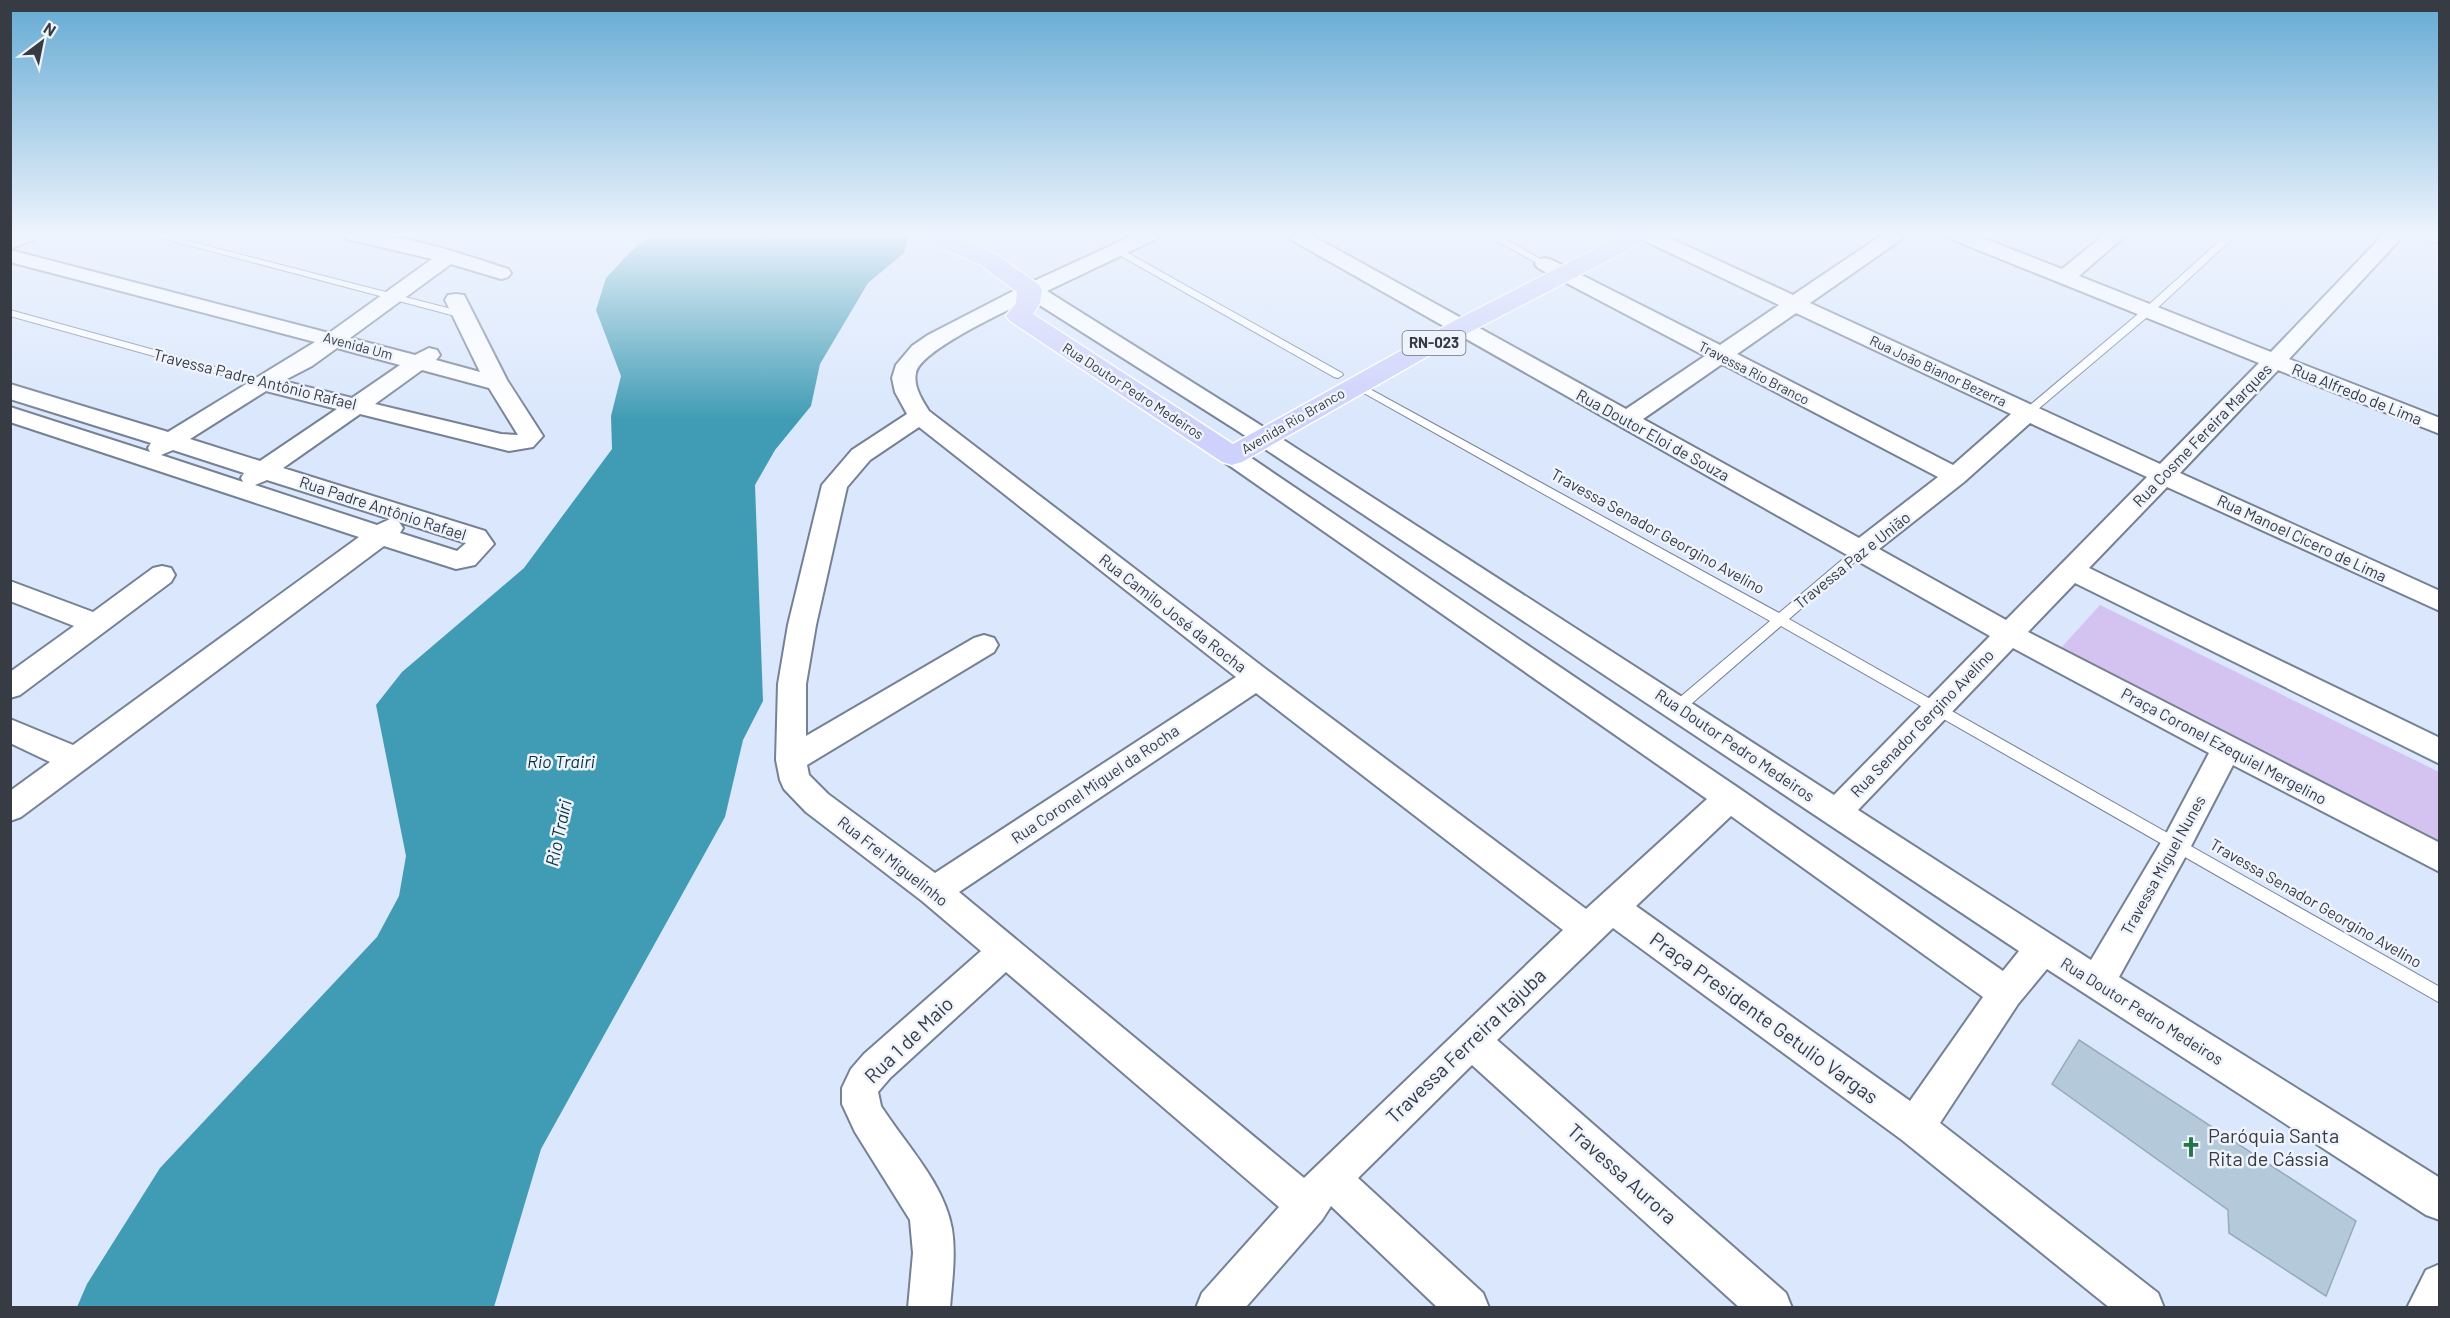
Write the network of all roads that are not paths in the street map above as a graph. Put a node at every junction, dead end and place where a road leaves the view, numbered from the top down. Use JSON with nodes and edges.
{"nodes":[{"id":1,"x":394,"y":296,"type":"edge"},
{"id":2,"x":185,"y":297,"type":"edge"},
{"id":3,"x":200,"y":297,"type":"edge"},
{"id":4,"x":397,"y":297,"type":"edge"},
{"id":5,"x":1018,"y":297,"type":"edge"},
{"id":6,"x":1029,"y":297,"type":"edge"},
{"id":7,"x":1040,"y":297,"type":"edge"},
{"id":8,"x":1199,"y":297,"type":"edge"},
{"id":9,"x":1408,"y":297,"type":"edge"},
{"id":10,"x":1502,"y":297,"type":"edge"},
{"id":11,"x":1608,"y":297,"type":"edge"},
{"id":12,"x":1782,"y":297,"type":"edge"},
{"id":13,"x":1805,"y":297,"type":"edge"},
{"id":14,"x":2111,"y":297,"type":"edge"},
{"id":15,"x":2164,"y":297,"type":"edge"},
{"id":16,"x":2335,"y":297,"type":"edge"},
{"id":17,"x":1796,"y":303,"type":"junction"},
{"id":18,"x":460,"y":307,"type":"joint"},
{"id":19,"x":2148,"y":311,"type":"junction"},
{"id":20,"x":10,"y":313,"type":"edge"},
{"id":21,"x":269,"y":316,"type":"junction"},
{"id":22,"x":1454,"y":322,"type":"junction"},
{"id":23,"x":341,"y":335,"type":"junction"},
{"id":24,"x":1720,"y":356,"type":"junction"},
{"id":25,"x":427,"y":357,"type":"junction"},
{"id":26,"x":2274,"y":361,"type":"junction"},
{"id":27,"x":493,"y":374,"type":"junction"},
{"id":28,"x":1347,"y":380,"type":"junction"},
{"id":29,"x":262,"y":383,"type":"junction"},
{"id":30,"x":10,"y":391,"type":"edge"},
{"id":31,"x":359,"y":405,"type":"junction"},
{"id":32,"x":2027,"y":413,"type":"junction"},
{"id":33,"x":10,"y":414,"type":"edge"},
{"id":34,"x":920,"y":416,"type":"junction"},
{"id":35,"x":1626,"y":420,"type":"junction"},
{"id":36,"x":2439,"y":427,"type":"edge"},
{"id":37,"x":1256,"y":432,"type":"junction"},
{"id":38,"x":172,"y":441,"type":"junction"},
{"id":39,"x":1221,"y":450,"type":"junction"},
{"id":40,"x":145,"y":458,"type":"junction"},
{"id":41,"x":264,"y":470,"type":"junction"},
{"id":42,"x":2164,"y":475,"type":"junction"},
{"id":43,"x":1955,"y":476,"type":"junction"},
{"id":44,"x":237,"y":490,"type":"junction"},
{"id":45,"x":407,"y":516,"type":"junction"},
{"id":46,"x":380,"y":535,"type":"junction"},
{"id":47,"x":1860,"y":551,"type":"junction"},
{"id":48,"x":2071,"y":570,"type":"junction"},
{"id":49,"x":162,"y":575,"type":"dead end"},
{"id":50,"x":10,"y":590,"type":"edge"},
{"id":51,"x":2439,"y":602,"type":"edge"},
{"id":52,"x":1780,"y":619,"type":"junction"},
{"id":53,"x":94,"y":623,"type":"junction"},
{"id":54,"x":2009,"y":634,"type":"junction"},
{"id":55,"x":984,"y":645,"type":"dead end"},
{"id":56,"x":1257,"y":678,"type":"junction"},
{"id":57,"x":10,"y":687,"type":"edge"},
{"id":58,"x":1678,"y":707,"type":"junction"},
{"id":59,"x":1937,"y":708,"type":"junction"},
{"id":60,"x":10,"y":730,"type":"edge"},
{"id":61,"x":2227,"y":748,"type":"junction"},
{"id":62,"x":2439,"y":752,"type":"edge"},
{"id":63,"x":75,"y":760,"type":"junction"},
{"id":64,"x":791,"y":760,"type":"junction"},
{"id":65,"x":1729,"y":798,"type":"junction"},
{"id":66,"x":10,"y":808,"type":"edge"},
{"id":67,"x":1836,"y":813,"type":"junction"},
{"id":68,"x":2177,"y":843,"type":"junction"},
{"id":69,"x":2439,"y":859,"type":"edge"},
{"id":70,"x":934,"y":891,"type":"junction"},
{"id":71,"x":1599,"y":919,"type":"junction"},
{"id":72,"x":2043,"y":948,"type":"junction"},
{"id":73,"x":1004,"y":952,"type":"junction"},
{"id":74,"x":2098,"y":981,"type":"junction"},
{"id":75,"x":2006,"y":993,"type":"junction"},
{"id":76,"x":2439,"y":996,"type":"edge"},
{"id":77,"x":1472,"y":1041,"type":"junction"},
{"id":78,"x":1915,"y":1127,"type":"junction"},
{"id":79,"x":1319,"y":1192,"type":"junction"},
{"id":80,"x":2439,"y":1201,"type":"edge"},
{"id":81,"x":2439,"y":1284,"type":"edge"},
{"id":82,"x":929,"y":1308,"type":"edge"},
{"id":83,"x":1217,"y":1308,"type":"edge"},
{"id":84,"x":1468,"y":1308,"type":"edge"},
{"id":85,"x":1772,"y":1308,"type":"edge"},
{"id":86,"x":2143,"y":1308,"type":"edge"},
{"id":87,"x":2428,"y":1308,"type":"edge"}],
"edges":[{"from":1,"to":23,"type":"street"},
{"from":2,"to":21,"type":"street","name":"Avenida Um"},
{"from":3,"to":21,"type":"street","name":"Avenida Um"},
{"from":4,"to":18,"type":"lane"},
{"from":5,"to":34,"type":"street","name":"Rua Camilo José da Rocha"},
{"from":6,"to":39,"type":"main road","name":"Rua Doutor Pedro Medeiros"},
{"from":7,"to":37,"type":"street","name":"Rua Doutor Pedro Medeiros"},
{"from":8,"to":28,"type":"lane","name":"Travessa Senador Georgino Avelino"},
{"from":9,"to":22,"type":"street","name":"Rua Doutor Eloi de Souza"},
{"from":10,"to":22,"type":"main road","name":"Avenida Rio Branco","number":"RN-023"},
{"from":11,"to":24,"type":"street","name":"Travessa Rio Branco"},
{"from":12,"to":17,"type":"street","name":"Rua João Bianor Bezerra"},
{"from":13,"to":17,"type":"street"},
{"from":14,"to":19,"type":"street","name":"Rua Alfredo de Lima"},
{"from":15,"to":19,"type":"lane"},
{"from":16,"to":26,"type":"street","name":"Rua Cosme Fereira Marques"},
{"from":17,"to":24,"type":"street"},
{"from":17,"to":32,"type":"street","name":"Rua João Bianor Bezerra"},
{"from":18,"to":27,"type":"street"},
{"from":19,"to":26,"type":"street","name":"Rua Alfredo de Lima"},
{"from":19,"to":32,"type":"lane"},
{"from":20,"to":29,"type":"lane","name":"Travessa Padre Antônio Rafael"},
{"from":21,"to":23,"type":"street","name":"Avenida Um"},
{"from":22,"to":28,"type":"main road","name":"Avenida Rio Branco","number":"RN-023"},
{"from":22,"to":35,"type":"street","name":"Rua Doutor Eloi de Souza"},
{"from":23,"to":25,"type":"street","name":"Avenida Um"},
{"from":23,"to":29,"type":"street"},
{"from":24,"to":35,"type":"street"},
{"from":24,"to":43,"type":"street","name":"Travessa Rio Branco"},
{"from":25,"to":27,"type":"street","name":"Avenida Um"},
{"from":25,"to":31,"type":"street"},
{"from":26,"to":36,"type":"street","name":"Rua Alfredo de Lima"},
{"from":26,"to":42,"type":"street","name":"Rua Cosme Fereira Marques"},
{"from":27,"to":31,"type":"street","name":"Travessa Padre Antônio Rafael"},
{"from":28,"to":37,"type":"main road","name":"Avenida Rio Branco","number":"RN-023"},
{"from":28,"to":52,"type":"lane","name":"Travessa Senador Georgino Avelino"},
{"from":29,"to":31,"type":"street","name":"Travessa Padre Antônio Rafael"},
{"from":29,"to":38,"type":"street"},
{"from":30,"to":38,"type":"street","name":"Rua Padre Antônio Rafael"},
{"from":31,"to":41,"type":"street"},
{"from":32,"to":42,"type":"street","name":"Rua João Bianor Bezerra"},
{"from":32,"to":43,"type":"street","name":"Travessa Paz e União"},
{"from":33,"to":40,"type":"street","name":"Rua Padre Antônio Rafael"},
{"from":34,"to":56,"type":"street","name":"Rua Camilo José da Rocha"},
{"from":34,"to":64,"type":"street","name":"Rua Frei Miguelinho"},
{"from":35,"to":47,"type":"street","name":"Rua Doutor Eloi de Souza"},
{"from":37,"to":39,"type":"main road","name":"Avenida Rio Branco","number":"RN-023"},
{"from":37,"to":58,"type":"street","name":"Rua Doutor Pedro Medeiros"},
{"from":38,"to":40,"type":"street"},
{"from":38,"to":41,"type":"street","name":"Rua Padre Antônio Rafael"},
{"from":39,"to":65,"type":"street","name":"Rua Doutor Pedro Medeiros"},
{"from":40,"to":44,"type":"street","name":"Rua Padre Antônio Rafael"},
{"from":41,"to":44,"type":"street"},
{"from":41,"to":45,"type":"street","name":"Rua Padre Antônio Rafael"},
{"from":42,"to":48,"type":"street","name":"Rua Cosme Fereira Marques"},
{"from":42,"to":51,"type":"street","name":"Rua Manoel Cícero de Lima"},
{"from":43,"to":47,"type":"street","name":"Travessa Paz e União"},
{"from":44,"to":46,"type":"street","name":"Rua Padre Antônio Rafael"},
{"from":45,"to":46,"type":"street"},
{"from":45,"to":46,"type":"street","name":"Rua Padre Antônio Rafael"},
{"from":46,"to":63,"type":"street"},
{"from":47,"to":52,"type":"lane","name":"Travessa Paz e União"},
{"from":47,"to":54,"type":"street","name":"Rua Doutor Eloi de Souza"},
{"from":48,"to":54,"type":"street","name":"Rua Cosme Fereira Marques"},
{"from":48,"to":62,"type":"street"},
{"from":49,"to":53,"type":"street"},
{"from":50,"to":53,"type":"street"},
{"from":52,"to":58,"type":"lane","name":"Travessa Paz e União"},
{"from":52,"to":59,"type":"lane","name":"Travessa Senador Georgino Avelino"},
{"from":53,"to":57,"type":"street"},
{"from":54,"to":59,"type":"street","name":"Rua Senador Gergino Avelino"},
{"from":54,"to":61,"type":"street","name":"Praça Coronel Ezequiel Mergelino"},
{"from":55,"to":64,"type":"street"},
{"from":56,"to":70,"type":"street","name":"Rua Coronel Miguel da Rocha"},
{"from":56,"to":71,"type":"street","name":"Rua Camilo José da Rocha"},
{"from":58,"to":67,"type":"street","name":"Rua Doutor Pedro Medeiros"},
{"from":59,"to":67,"type":"street","name":"Rua Senador Gergino Avelino"},
{"from":59,"to":68,"type":"lane","name":"Travessa Senador Georgino Avelino"},
{"from":60,"to":63,"type":"street"},
{"from":61,"to":68,"type":"street","name":"Travessa Miguel Nunes"},
{"from":61,"to":69,"type":"street","name":"Praça Coronel Ezequiel Mergelino"},
{"from":63,"to":66,"type":"street"},
{"from":64,"to":70,"type":"street","name":"Rua Frei Miguelinho"},
{"from":65,"to":71,"type":"street","name":"Travessa Ferreira Itajuba"},
{"from":65,"to":75,"type":"street","name":"Rua Doutor Pedro Medeiros"},
{"from":67,"to":72,"type":"street","name":"Rua Doutor Pedro Medeiros"},
{"from":68,"to":74,"type":"street","name":"Travessa Miguel Nunes"},
{"from":68,"to":76,"type":"lane","name":"Travessa Senador Georgino Avelino"},
{"from":70,"to":73,"type":"street","name":"Rua Frei Miguelinho"},
{"from":71,"to":77,"type":"street","name":"Travessa Ferreira Itajuba"},
{"from":71,"to":78,"type":"street","name":"Praça Presidente Getulio Vargas"},
{"from":72,"to":74,"type":"street","name":"Rua Doutor Pedro Medeiros"},
{"from":72,"to":75,"type":"street"},
{"from":73,"to":79,"type":"street","name":"Rua Frei Miguelinho"},
{"from":73,"to":82,"type":"street","name":"Rua 1 de Maio"},
{"from":74,"to":80,"type":"street","name":"Rua Doutor Pedro Medeiros"},
{"from":75,"to":78,"type":"street"},
{"from":77,"to":79,"type":"street","name":"Travessa Ferreira Itajuba"},
{"from":77,"to":85,"type":"street","name":"Travessa Aurora"},
{"from":78,"to":86,"type":"street","name":"Praça Presidente Getulio Vargas"},
{"from":79,"to":83,"type":"street","name":"Travessa Ferreira Itajuba"},
{"from":79,"to":84,"type":"street","name":"Rua Frei Miguelinho"},
{"from":81,"to":87,"type":"street"}]}
